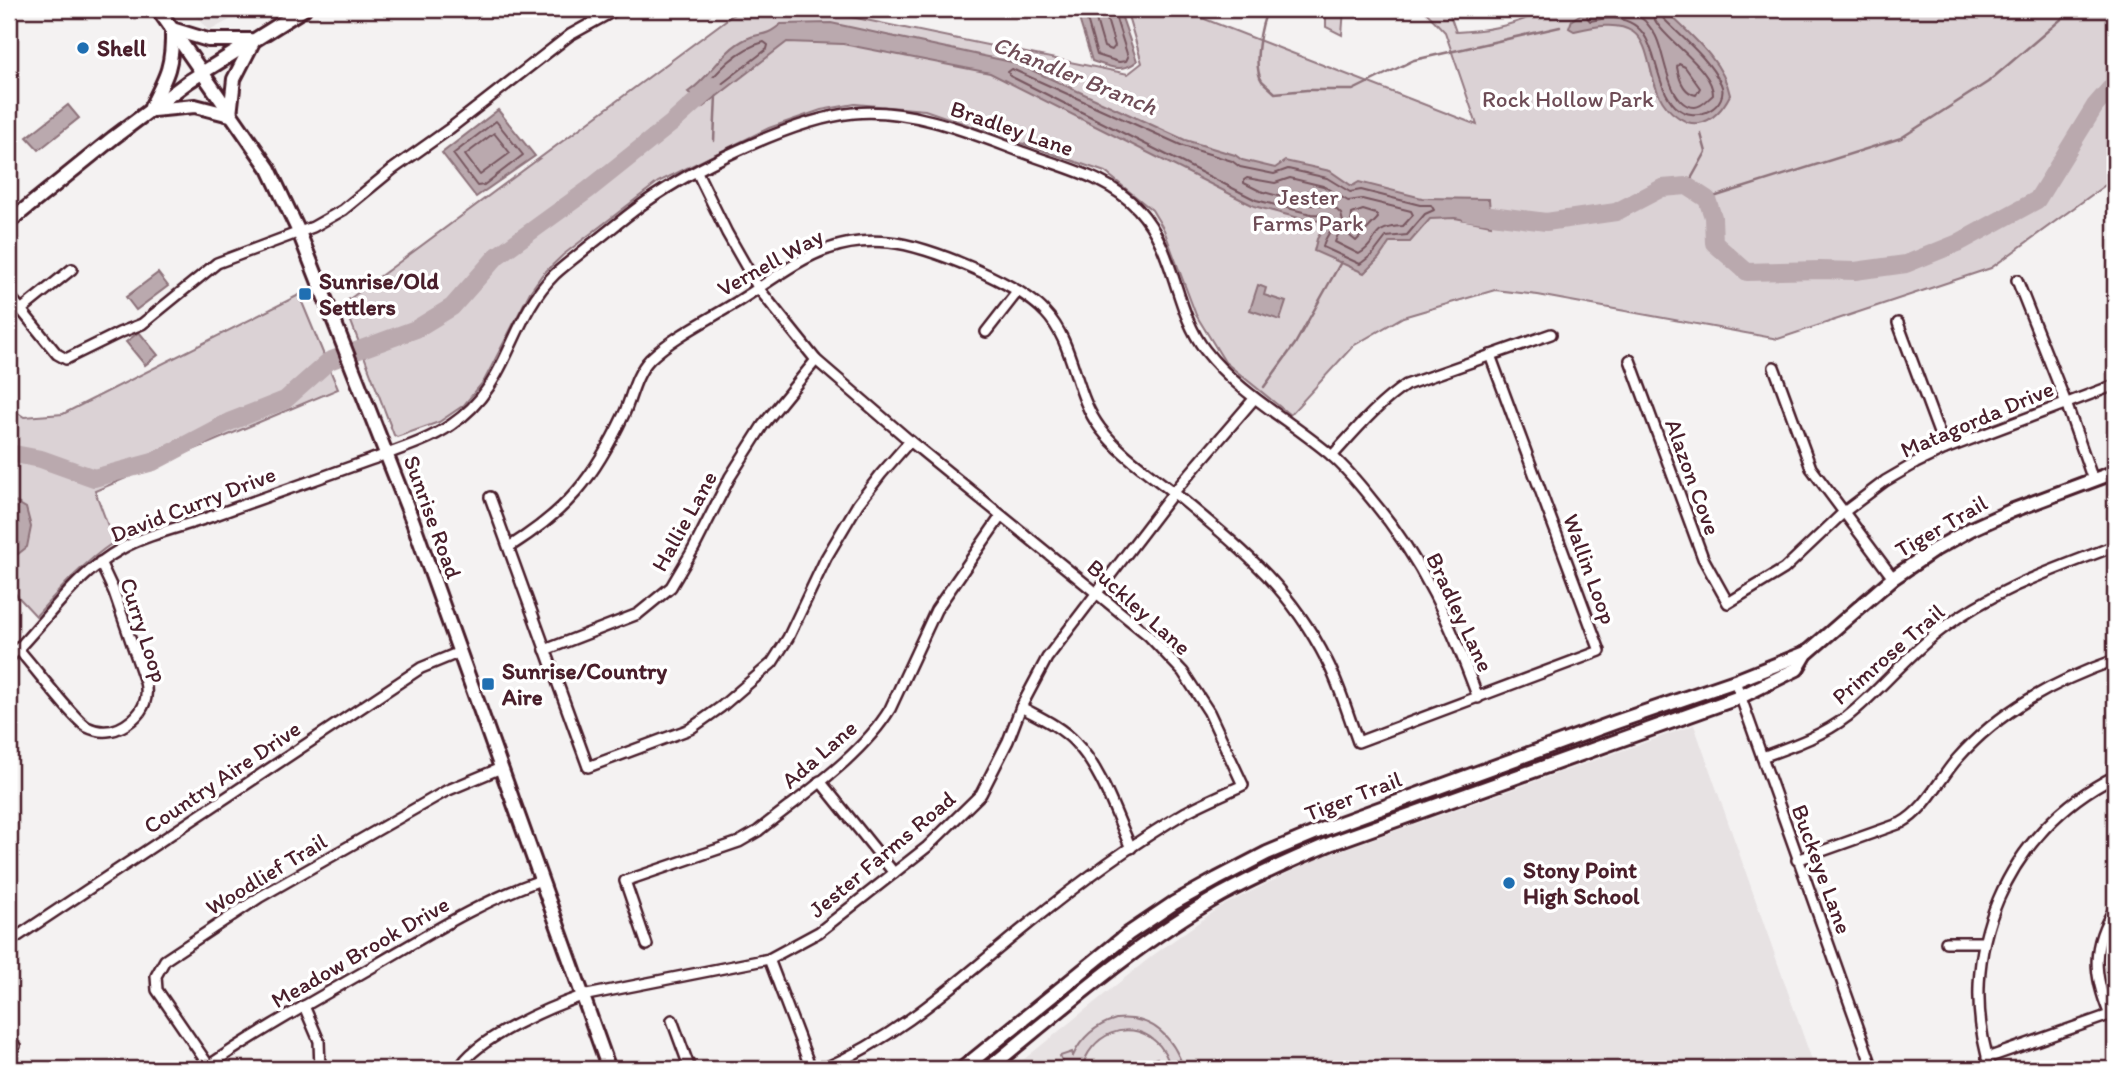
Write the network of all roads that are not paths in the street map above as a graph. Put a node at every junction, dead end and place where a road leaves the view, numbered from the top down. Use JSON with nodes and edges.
{"nodes":[{"id":1,"x":158,"y":9,"type":"edge"},
{"id":2,"x":304,"y":9,"type":"edge"},
{"id":3,"x":617,"y":9,"type":"edge"},
{"id":4,"x":172,"y":29,"type":"junction"},
{"id":5,"x":255,"y":39,"type":"junction"},
{"id":6,"x":202,"y":73,"type":"junction"},
{"id":7,"x":149,"y":111,"type":"junction"},
{"id":8,"x":230,"y":115,"type":"junction"},
{"id":9,"x":697,"y":172,"type":"junction"},
{"id":10,"x":9,"y":222,"type":"edge"},
{"id":11,"x":299,"y":232,"type":"junction"},
{"id":12,"x":72,"y":270,"type":"dead end"},
{"id":13,"x":2017,"y":280,"type":"dead end"},
{"id":14,"x":759,"y":289,"type":"junction"},
{"id":15,"x":1018,"y":291,"type":"junction"},
{"id":16,"x":9,"y":296,"type":"edge"},
{"id":17,"x":21,"y":310,"type":"junction"},
{"id":18,"x":1898,"y":323,"type":"dead end"},
{"id":19,"x":986,"y":332,"type":"dead end"},
{"id":20,"x":1551,"y":334,"type":"dead end"},
{"id":21,"x":1490,"y":355,"type":"junction"},
{"id":22,"x":816,"y":360,"type":"junction"},
{"id":23,"x":1630,"y":360,"type":"dead end"},
{"id":24,"x":1774,"y":368,"type":"dead end"},
{"id":25,"x":2115,"y":385,"type":"edge"},
{"id":26,"x":1254,"y":399,"type":"junction"},
{"id":27,"x":2066,"y":403,"type":"junction"},
{"id":28,"x":910,"y":441,"type":"junction"},
{"id":29,"x":1945,"y":449,"type":"junction"},
{"id":30,"x":387,"y":454,"type":"junction"},
{"id":31,"x":1332,"y":456,"type":"junction"},
{"id":32,"x":2115,"y":472,"type":"edge"},
{"id":33,"x":2093,"y":480,"type":"junction"},
{"id":34,"x":1174,"y":492,"type":"junction"},
{"id":35,"x":490,"y":497,"type":"dead end"},
{"id":36,"x":1843,"y":512,"type":"junction"},
{"id":37,"x":1002,"y":516,"type":"junction"},
{"id":38,"x":2115,"y":546,"type":"edge"},
{"id":39,"x":509,"y":547,"type":"junction"},
{"id":40,"x":100,"y":562,"type":"junction"},
{"id":41,"x":1893,"y":578,"type":"junction"},
{"id":42,"x":1096,"y":593,"type":"junction"},
{"id":43,"x":1728,"y":603,"type":"joint"},
{"id":44,"x":19,"y":649,"type":"junction"},
{"id":45,"x":545,"y":650,"type":"junction"},
{"id":46,"x":460,"y":652,"type":"junction"},
{"id":47,"x":1808,"y":652,"type":"junction"},
{"id":48,"x":9,"y":658,"type":"edge"},
{"id":49,"x":2115,"y":660,"type":"edge"},
{"id":50,"x":1735,"y":681,"type":"junction"},
{"id":51,"x":1740,"y":697,"type":"junction"},
{"id":52,"x":1478,"y":698,"type":"junction"},
{"id":53,"x":1021,"y":707,"type":"junction"},
{"id":54,"x":1762,"y":757,"type":"junction"},
{"id":55,"x":501,"y":768,"type":"junction"},
{"id":56,"x":2115,"y":776,"type":"edge"},
{"id":57,"x":820,"y":781,"type":"junction"},
{"id":58,"x":1131,"y":848,"type":"junction"},
{"id":59,"x":1797,"y":860,"type":"junction"},
{"id":60,"x":894,"y":873,"type":"junction"},
{"id":61,"x":541,"y":880,"type":"junction"},
{"id":62,"x":2115,"y":908,"type":"edge"},
{"id":63,"x":9,"y":942,"type":"edge"},
{"id":64,"x":1946,"y":942,"type":"dead end"},
{"id":65,"x":1983,"y":942,"type":"junction"},
{"id":66,"x":647,"y":945,"type":"dead end"},
{"id":67,"x":769,"y":959,"type":"junction"},
{"id":68,"x":582,"y":996,"type":"junction"},
{"id":69,"x":304,"y":1006,"type":"junction"},
{"id":70,"x":2113,"y":1014,"type":"edge"},
{"id":71,"x":672,"y":1020,"type":"dead end"},
{"id":72,"x":9,"y":1036,"type":"edge"},
{"id":73,"x":15,"y":1046,"type":"dead end"},
{"id":74,"x":1987,"y":1058,"type":"junction"},
{"id":75,"x":207,"y":1067,"type":"edge"},
{"id":76,"x":320,"y":1069,"type":"edge"},
{"id":77,"x":459,"y":1069,"type":"edge"},
{"id":78,"x":609,"y":1069,"type":"edge"},
{"id":79,"x":690,"y":1069,"type":"edge"},
{"id":80,"x":811,"y":1069,"type":"edge"},
{"id":81,"x":823,"y":1069,"type":"edge"},
{"id":82,"x":962,"y":1069,"type":"edge"},
{"id":83,"x":988,"y":1069,"type":"edge"},
{"id":84,"x":1872,"y":1069,"type":"edge"},
{"id":85,"x":1991,"y":1069,"type":"edge"}],
"edges":[{"from":1,"to":4,"type":"street","name":"Sunrise Road"},
{"from":2,"to":5,"type":"street"},
{"from":3,"to":11,"type":"street"},
{"from":4,"to":5,"type":"street"},
{"from":4,"to":6,"type":"street","name":"Sunrise Road"},
{"from":4,"to":7,"type":"street"},
{"from":5,"to":6,"type":"street"},
{"from":5,"to":8,"type":"street"},
{"from":6,"to":7,"type":"street"},
{"from":6,"to":8,"type":"street","name":"Sunrise Road"},
{"from":7,"to":8,"type":"street"},
{"from":7,"to":10,"type":"street"},
{"from":8,"to":11,"type":"street","name":"Sunrise Road"},
{"from":9,"to":14,"type":"street","name":"Buckley Lane"},
{"from":9,"to":26,"type":"street","name":"Bradley Lane"},
{"from":9,"to":30,"type":"street","name":"Bradley Lane"},
{"from":11,"to":17,"type":"street"},
{"from":11,"to":30,"type":"street","name":"Sunrise Road"},
{"from":12,"to":17,"type":"street"},
{"from":13,"to":27,"type":"street"},
{"from":14,"to":15,"type":"street","name":"Vernell Way"},
{"from":14,"to":22,"type":"street","name":"Buckley Lane"},
{"from":14,"to":39,"type":"street","name":"Vernell Way"},
{"from":15,"to":19,"type":"street"},
{"from":15,"to":34,"type":"street","name":"Vernell Way"},
{"from":16,"to":17,"type":"street"},
{"from":18,"to":29,"type":"street"},
{"from":20,"to":21,"type":"street"},
{"from":21,"to":31,"type":"street"},
{"from":21,"to":52,"type":"street","name":"Wallin Loop"},
{"from":22,"to":28,"type":"street","name":"Buckley Lane"},
{"from":22,"to":45,"type":"street","name":"Hallie Lane"},
{"from":23,"to":43,"type":"street","name":"Alazon Cove"},
{"from":24,"to":36,"type":"street"},
{"from":25,"to":27,"type":"street","name":"Matagorda Drive"},
{"from":26,"to":31,"type":"street","name":"Bradley Lane"},
{"from":26,"to":34,"type":"street","name":"Jester Farms Road"},
{"from":27,"to":29,"type":"street","name":"Matagorda Drive"},
{"from":27,"to":33,"type":"street"},
{"from":28,"to":37,"type":"street","name":"Buckley Lane"},
{"from":28,"to":45,"type":"street"},
{"from":29,"to":36,"type":"street","name":"Matagorda Drive"},
{"from":30,"to":40,"type":"street","name":"David Curry Drive"},
{"from":30,"to":46,"type":"street","name":"Sunrise Road"},
{"from":31,"to":52,"type":"street","name":"Bradley Lane"},
{"from":32,"to":33,"type":"street","name":"Tiger Trail"},
{"from":33,"to":41,"type":"street","name":"Tiger Trail"},
{"from":34,"to":42,"type":"street","name":"Jester Farms Road"},
{"from":34,"to":52,"type":"street","name":"Wallin Loop"},
{"from":35,"to":39,"type":"street"},
{"from":36,"to":41,"type":"street"},
{"from":36,"to":43,"type":"street","name":"Matagorda Drive"},
{"from":37,"to":42,"type":"street","name":"Buckley Lane"},
{"from":37,"to":57,"type":"street","name":"Ada Lane"},
{"from":38,"to":54,"type":"street","name":"Primrose Trail"},
{"from":39,"to":45,"type":"street"},
{"from":40,"to":44,"type":"street","name":"David Curry Drive"},
{"from":40,"to":44,"type":"street","name":"Curry Loop"},
{"from":41,"to":47,"type":"street","name":"Tiger Trail"},
{"from":42,"to":53,"type":"street","name":"Jester Farms Road"},
{"from":42,"to":58,"type":"street","name":"Buckley Lane"},
{"from":44,"to":48,"type":"street","name":"David Curry Drive"},
{"from":46,"to":55,"type":"street","name":"Sunrise Road"},
{"from":46,"to":63,"type":"street","name":"Country Aire Drive"},
{"from":47,"to":50,"type":"street","name":"Tiger Trail"},
{"from":47,"to":51,"type":"street","name":"Tiger Trail"},
{"from":49,"to":59,"type":"street"},
{"from":50,"to":51,"type":"street","name":"Buckeye Lane"},
{"from":50,"to":82,"type":"street","name":"Tiger Trail"},
{"from":51,"to":54,"type":"street","name":"Buckeye Lane"},
{"from":51,"to":83,"type":"street","name":"Tiger Trail"},
{"from":53,"to":58,"type":"street"},
{"from":53,"to":60,"type":"street","name":"Jester Farms Road"},
{"from":54,"to":59,"type":"street","name":"Buckeye Lane"},
{"from":55,"to":61,"type":"street","name":"Sunrise Road"},
{"from":55,"to":75,"type":"street","name":"Woodlief Trail"},
{"from":56,"to":65,"type":"street"},
{"from":57,"to":60,"type":"street"},
{"from":57,"to":66,"type":"street","name":"Ada Lane"},
{"from":58,"to":81,"type":"street","name":"Buckley Lane"},
{"from":59,"to":84,"type":"street","name":"Buckeye Lane"},
{"from":60,"to":67,"type":"street","name":"Jester Farms Road"},
{"from":61,"to":68,"type":"street","name":"Sunrise Road"},
{"from":61,"to":69,"type":"street","name":"Meadow Brook Drive"},
{"from":62,"to":70,"type":"street"},
{"from":64,"to":65,"type":"street"},
{"from":65,"to":74,"type":"street"},
{"from":67,"to":68,"type":"street","name":"Jester Farms Road"},
{"from":67,"to":80,"type":"street"},
{"from":68,"to":77,"type":"street","name":"Jester Farms Road"},
{"from":68,"to":78,"type":"street","name":"Sunrise Road"},
{"from":69,"to":75,"type":"street","name":"Meadow Brook Drive"},
{"from":69,"to":76,"type":"street"},
{"from":70,"to":74,"type":"street"},
{"from":71,"to":79,"type":"street"},
{"from":72,"to":73,"type":"street"},
{"from":74,"to":85,"type":"street"}]}
